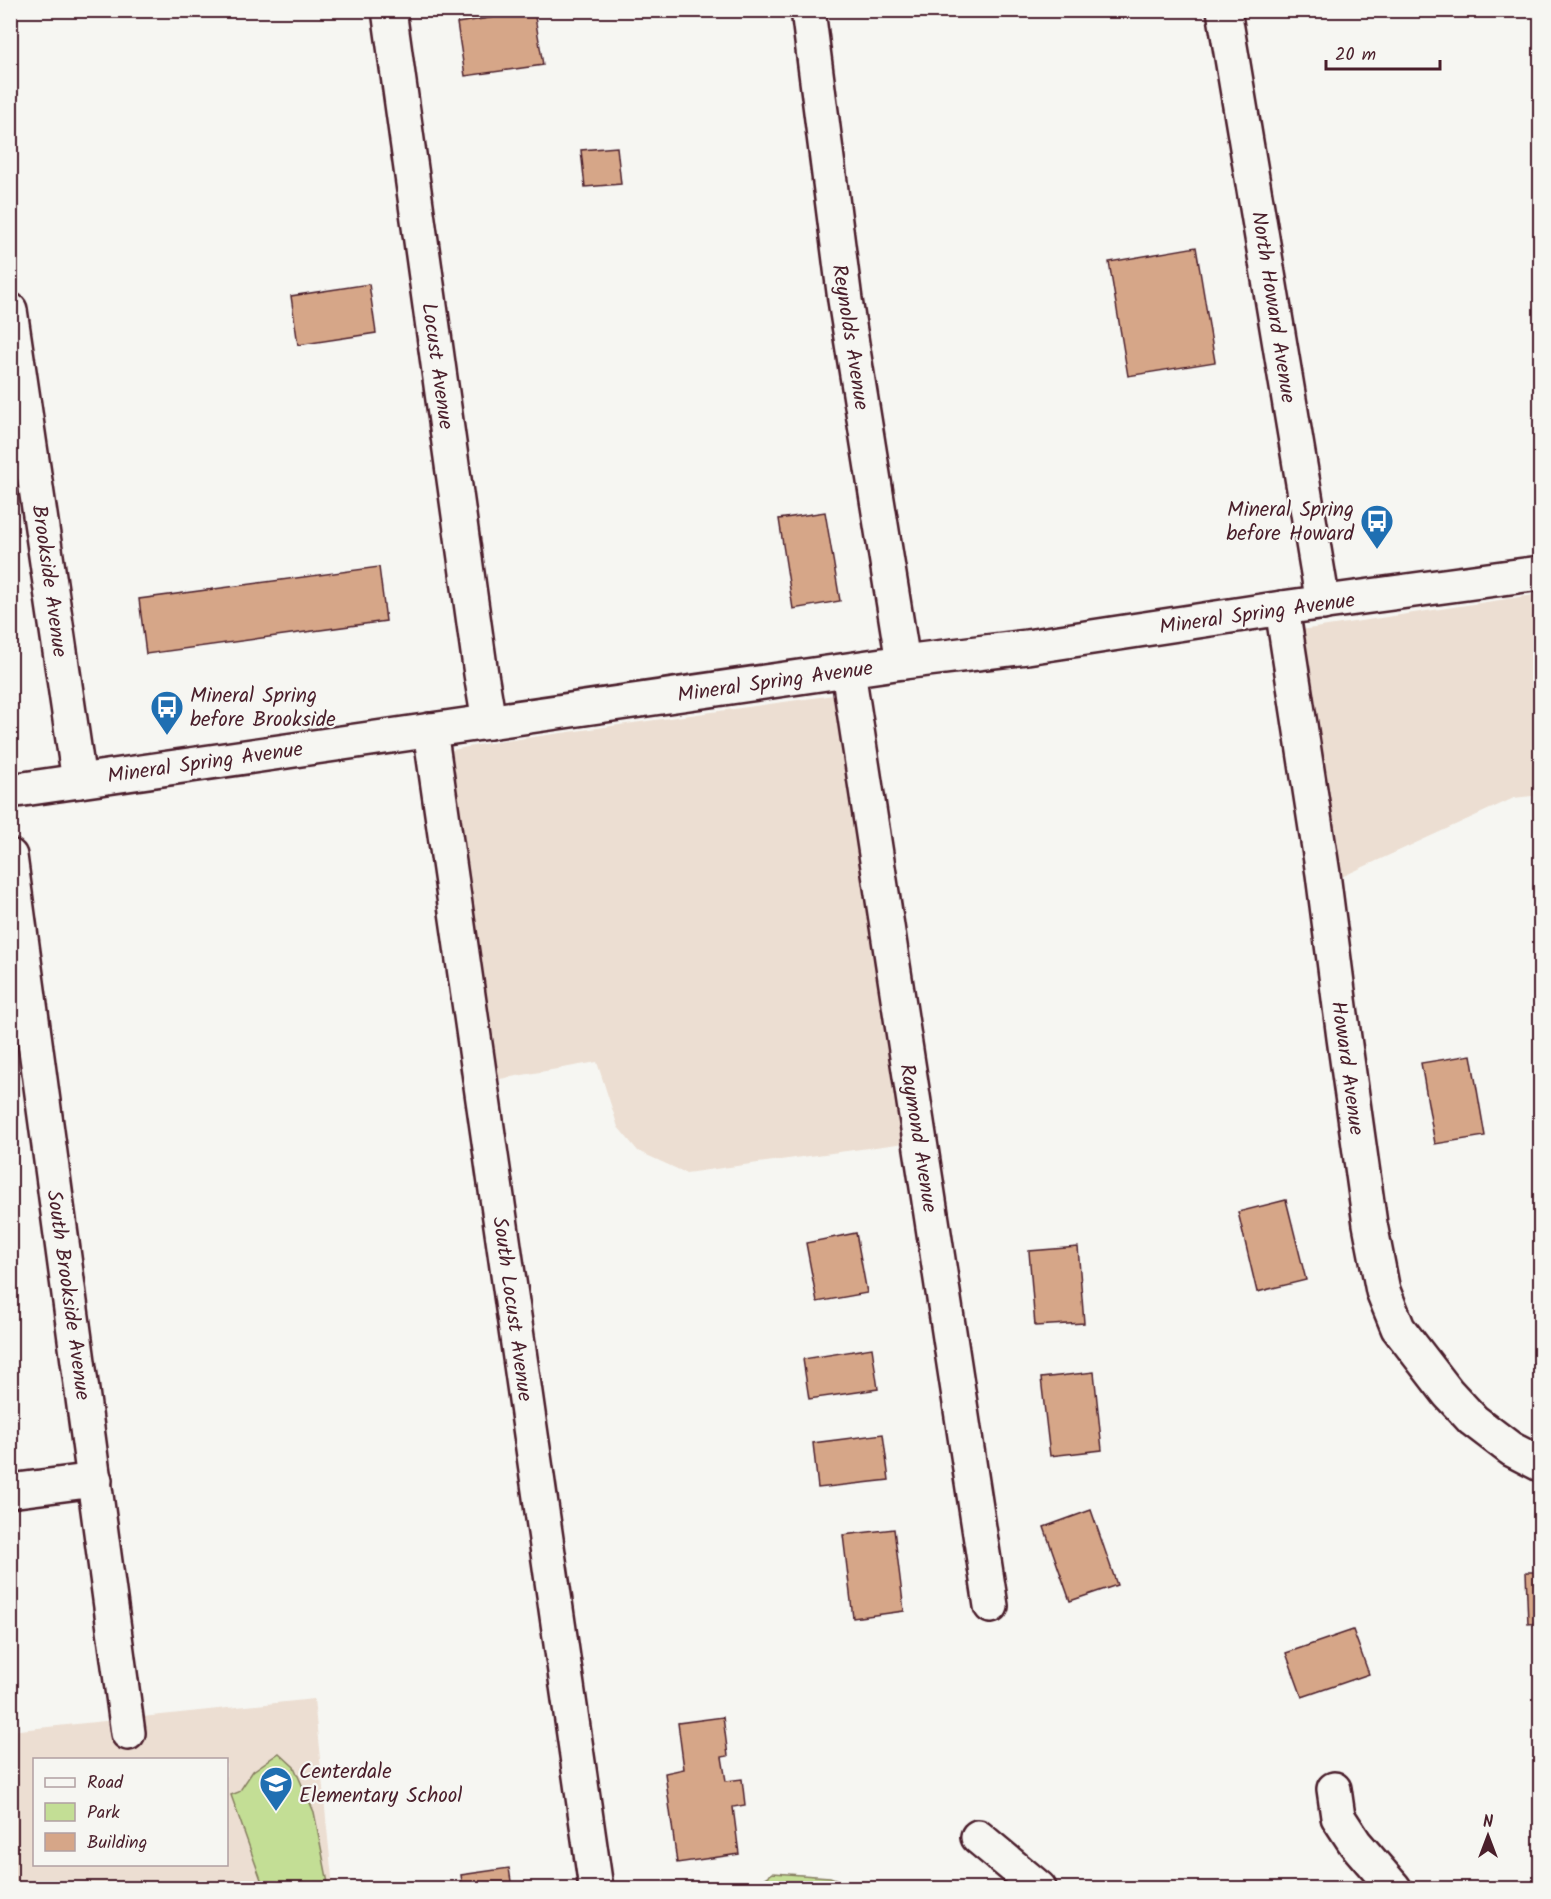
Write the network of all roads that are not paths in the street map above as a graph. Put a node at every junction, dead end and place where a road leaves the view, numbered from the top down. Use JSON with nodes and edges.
{"nodes":[{"id":1,"x":388,"y":10,"type":"edge"},
{"id":2,"x":808,"y":10,"type":"edge"},
{"id":3,"x":1224,"y":10,"type":"edge"},
{"id":4,"x":10,"y":310,"type":"edge"},
{"id":5,"x":1540,"y":573,"type":"edge"},
{"id":6,"x":1323,"y":603,"type":"junction"},
{"id":7,"x":1282,"y":608,"type":"junction"},
{"id":8,"x":903,"y":662,"type":"junction"},
{"id":9,"x":848,"y":671,"type":"junction"},
{"id":10,"x":489,"y":722,"type":"junction"},
{"id":11,"x":430,"y":730,"type":"junction"},
{"id":12,"x":79,"y":781,"type":"junction"},
{"id":13,"x":10,"y":791,"type":"edge"},
{"id":14,"x":10,"y":856,"type":"edge"},
{"id":15,"x":1540,"y":1464,"type":"edge"},
{"id":16,"x":95,"y":1480,"type":"junction"},
{"id":17,"x":10,"y":1491,"type":"edge"},
{"id":18,"x":991,"y":1606,"type":"dead end"},
{"id":19,"x":128,"y":1733,"type":"dead end"},
{"id":20,"x":1334,"y":1789,"type":"dead end"},
{"id":21,"x":978,"y":1837,"type":"dead end"},
{"id":22,"x":596,"y":1888,"type":"edge"},
{"id":23,"x":1039,"y":1888,"type":"edge"},
{"id":24,"x":1394,"y":1888,"type":"edge"}],
"edges":[{"from":1,"to":10,"type":"street","name":"Locust Avenue"},
{"from":2,"to":8,"type":"street","name":"Reynolds Avenue"},
{"from":3,"to":6,"type":"street","name":"North Howard Avenue"},
{"from":4,"to":12,"type":"street","name":"Brookside Avenue"},
{"from":5,"to":6,"type":"street","name":"Mineral Spring Avenue"},
{"from":6,"to":7,"type":"street","name":"Mineral Spring Avenue"},
{"from":7,"to":8,"type":"street","name":"Mineral Spring Avenue"},
{"from":7,"to":15,"type":"street","name":"Howard Avenue"},
{"from":8,"to":9,"type":"street","name":"Mineral Spring Avenue"},
{"from":9,"to":10,"type":"street","name":"Mineral Spring Avenue"},
{"from":9,"to":18,"type":"street","name":"Raymond Avenue"},
{"from":10,"to":11,"type":"street","name":"Mineral Spring Avenue"},
{"from":11,"to":12,"type":"street","name":"Mineral Spring Avenue"},
{"from":11,"to":22,"type":"street","name":"South Locust Avenue"},
{"from":12,"to":13,"type":"street","name":"Mineral Spring Avenue"},
{"from":14,"to":16,"type":"street","name":"South Brookside Avenue"},
{"from":16,"to":17,"type":"street"},
{"from":16,"to":19,"type":"street","name":"South Brookside Avenue"},
{"from":20,"to":24,"type":"street"},
{"from":21,"to":23,"type":"street"}]}
